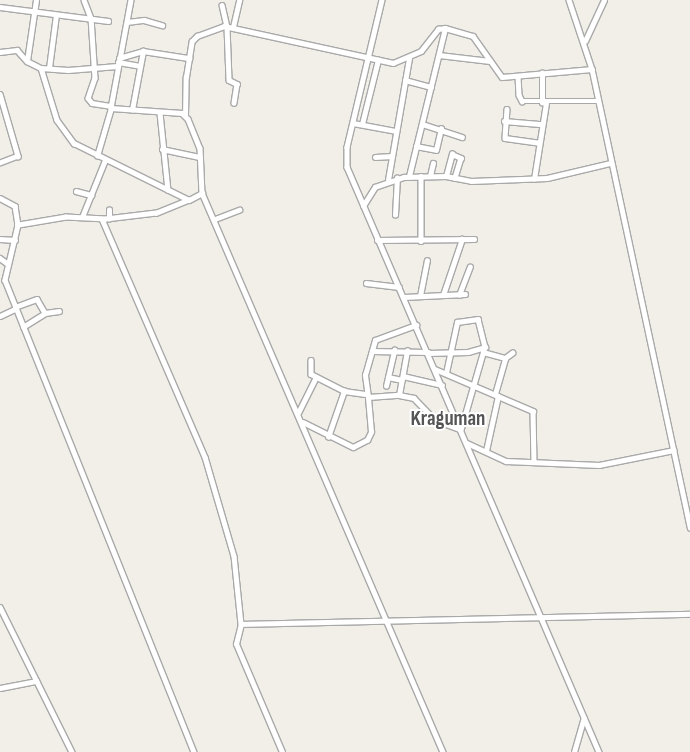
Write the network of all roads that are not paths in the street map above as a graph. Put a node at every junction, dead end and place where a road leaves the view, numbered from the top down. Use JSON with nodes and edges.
{"nodes":[{"id":1,"x":36,"y":0,"type":"edge"},
{"id":2,"x":84,"y":0,"type":"edge"},
{"id":3,"x":131,"y":0,"type":"edge"},
{"id":4,"x":239,"y":0,"type":"edge"},
{"id":5,"x":382,"y":0,"type":"edge"},
{"id":6,"x":569,"y":0,"type":"edge"},
{"id":7,"x":604,"y":0,"type":"edge"},
{"id":8,"x":222,"y":5,"type":"dead end"},
{"id":9,"x":0,"y":7,"type":"edge"},
{"id":10,"x":35,"y":12,"type":"junction"},
{"id":11,"x":56,"y":14,"type":"junction"},
{"id":12,"x":91,"y":18,"type":"junction"},
{"id":13,"x":108,"y":20,"type":"dead end"},
{"id":14,"x":127,"y":22,"type":"junction"},
{"id":15,"x":162,"y":25,"type":"dead end"},
{"id":16,"x":230,"y":27,"type":"junction"},
{"id":17,"x":446,"y":28,"type":"junction"},
{"id":18,"x":585,"y":41,"type":"junction"},
{"id":19,"x":143,"y":51,"type":"junction"},
{"id":20,"x":0,"y":52,"type":"edge"},
{"id":21,"x":439,"y":55,"type":"junction"},
{"id":22,"x":189,"y":58,"type":"junction"},
{"id":23,"x":409,"y":58,"type":"junction"},
{"id":24,"x":368,"y":59,"type":"junction"},
{"id":25,"x":378,"y":60,"type":"junction"},
{"id":26,"x":27,"y":61,"type":"junction"},
{"id":27,"x":490,"y":61,"type":"junction"},
{"id":28,"x":118,"y":62,"type":"junction"},
{"id":29,"x":140,"y":66,"type":"junction"},
{"id":30,"x":93,"y":67,"type":"junction"},
{"id":31,"x":40,"y":68,"type":"junction"},
{"id":32,"x":49,"y":68,"type":"junction"},
{"id":33,"x":592,"y":69,"type":"junction"},
{"id":34,"x":542,"y":74,"type":"junction"},
{"id":35,"x":518,"y":76,"type":"junction"},
{"id":36,"x":405,"y":80,"type":"junction"},
{"id":37,"x":431,"y":87,"type":"junction"},
{"id":38,"x":0,"y":94,"type":"edge"},
{"id":39,"x":597,"y":101,"type":"junction"},
{"id":40,"x":234,"y":103,"type":"dead end"},
{"id":41,"x":544,"y":103,"type":"junction"},
{"id":42,"x":111,"y":107,"type":"junction"},
{"id":43,"x":507,"y":109,"type":"dead end"},
{"id":44,"x":132,"y":110,"type":"junction"},
{"id":45,"x":160,"y":113,"type":"junction"},
{"id":46,"x":185,"y":116,"type":"junction"},
{"id":47,"x":504,"y":121,"type":"junction"},
{"id":48,"x":353,"y":123,"type":"junction"},
{"id":49,"x":362,"y":124,"type":"junction"},
{"id":50,"x":422,"y":124,"type":"junction"},
{"id":51,"x":542,"y":124,"type":"junction"},
{"id":52,"x":441,"y":129,"type":"junction"},
{"id":53,"x":396,"y":131,"type":"junction"},
{"id":54,"x":462,"y":137,"type":"dead end"},
{"id":55,"x":539,"y":143,"type":"junction"},
{"id":56,"x":416,"y":146,"type":"junction"},
{"id":57,"x":162,"y":149,"type":"junction"},
{"id":58,"x":97,"y":156,"type":"junction"},
{"id":59,"x":392,"y":156,"type":"junction"},
{"id":60,"x":374,"y":157,"type":"dead end"},
{"id":61,"x":200,"y":158,"type":"junction"},
{"id":62,"x":105,"y":160,"type":"junction"},
{"id":63,"x":0,"y":163,"type":"edge"},
{"id":64,"x":433,"y":163,"type":"dead end"},
{"id":65,"x":610,"y":163,"type":"junction"},
{"id":66,"x":409,"y":176,"type":"junction"},
{"id":67,"x":421,"y":176,"type":"junction"},
{"id":68,"x":430,"y":176,"type":"junction"},
{"id":69,"x":446,"y":176,"type":"junction"},
{"id":70,"x":397,"y":178,"type":"junction"},
{"id":71,"x":455,"y":178,"type":"junction"},
{"id":72,"x":534,"y":178,"type":"junction"},
{"id":73,"x":388,"y":180,"type":"junction"},
{"id":74,"x":168,"y":190,"type":"junction"},
{"id":75,"x":76,"y":191,"type":"dead end"},
{"id":76,"x":202,"y":193,"type":"junction"},
{"id":77,"x":91,"y":195,"type":"junction"},
{"id":78,"x":0,"y":198,"type":"edge"},
{"id":79,"x":189,"y":200,"type":"junction"},
{"id":80,"x":363,"y":206,"type":"junction"},
{"id":81,"x":109,"y":210,"type":"dead end"},
{"id":82,"x":239,"y":210,"type":"dead end"},
{"id":83,"x":395,"y":215,"type":"dead end"},
{"id":84,"x":82,"y":217,"type":"junction"},
{"id":85,"x":109,"y":218,"type":"junction"},
{"id":86,"x":102,"y":219,"type":"junction"},
{"id":87,"x":215,"y":219,"type":"junction"},
{"id":88,"x":18,"y":226,"type":"junction"},
{"id":89,"x":0,"y":239,"type":"edge"},
{"id":90,"x":462,"y":239,"type":"junction"},
{"id":91,"x":15,"y":240,"type":"junction"},
{"id":92,"x":377,"y":240,"type":"junction"},
{"id":93,"x":474,"y":240,"type":"dead end"},
{"id":94,"x":421,"y":241,"type":"junction"},
{"id":95,"x":0,"y":258,"type":"edge"},
{"id":96,"x":427,"y":261,"type":"dead end"},
{"id":97,"x":8,"y":264,"type":"junction"},
{"id":98,"x":470,"y":266,"type":"dead end"},
{"id":99,"x":2,"y":280,"type":"edge"},
{"id":100,"x":366,"y":283,"type":"dead end"},
{"id":101,"x":399,"y":287,"type":"junction"},
{"id":102,"x":465,"y":294,"type":"dead end"},
{"id":103,"x":443,"y":295,"type":"junction"},
{"id":104,"x":459,"y":295,"type":"junction"},
{"id":105,"x":420,"y":296,"type":"junction"},
{"id":106,"x":404,"y":297,"type":"junction"},
{"id":107,"x":15,"y":308,"type":"junction"},
{"id":108,"x":59,"y":311,"type":"dead end"},
{"id":109,"x":44,"y":314,"type":"junction"},
{"id":110,"x":0,"y":316,"type":"edge"},
{"id":111,"x":416,"y":325,"type":"junction"},
{"id":112,"x":23,"y":327,"type":"junction"},
{"id":113,"x":394,"y":350,"type":"junction"},
{"id":114,"x":484,"y":350,"type":"junction"},
{"id":115,"x":372,"y":351,"type":"junction"},
{"id":116,"x":407,"y":351,"type":"junction"},
{"id":117,"x":428,"y":352,"type":"junction"},
{"id":118,"x":449,"y":352,"type":"junction"},
{"id":119,"x":512,"y":353,"type":"dead end"},
{"id":120,"x":505,"y":358,"type":"junction"},
{"id":121,"x":311,"y":360,"type":"dead end"},
{"id":122,"x":435,"y":369,"type":"junction"},
{"id":123,"x":446,"y":373,"type":"junction"},
{"id":124,"x":316,"y":377,"type":"junction"},
{"id":125,"x":388,"y":377,"type":"junction"},
{"id":126,"x":402,"y":378,"type":"junction"},
{"id":127,"x":442,"y":385,"type":"junction"},
{"id":128,"x":386,"y":386,"type":"dead end"},
{"id":129,"x":475,"y":386,"type":"junction"},
{"id":130,"x":344,"y":391,"type":"junction"},
{"id":131,"x":367,"y":395,"type":"junction"},
{"id":132,"x":399,"y":395,"type":"junction"},
{"id":133,"x":497,"y":395,"type":"junction"},
{"id":134,"x":298,"y":413,"type":"junction"},
{"id":135,"x":302,"y":422,"type":"junction"},
{"id":136,"x":461,"y":430,"type":"junction"},
{"id":137,"x":328,"y":437,"type":"junction"},
{"id":138,"x":467,"y":442,"type":"junction"},
{"id":139,"x":674,"y":450,"type":"junction"},
{"id":140,"x":486,"y":451,"type":"junction"},
{"id":141,"x":534,"y":461,"type":"junction"},
{"id":142,"x":690,"y":528,"type":"edge"},
{"id":143,"x":0,"y":607,"type":"edge"},
{"id":144,"x":690,"y":614,"type":"edge"},
{"id":145,"x":542,"y":618,"type":"junction"},
{"id":146,"x":388,"y":621,"type":"junction"},
{"id":147,"x":241,"y":624,"type":"junction"},
{"id":148,"x":36,"y":681,"type":"junction"},
{"id":149,"x":0,"y":688,"type":"edge"},
{"id":150,"x":584,"y":718,"type":"junction"},
{"id":151,"x":574,"y":751,"type":"edge"},
{"id":152,"x":72,"y":752,"type":"edge"},
{"id":153,"x":194,"y":752,"type":"edge"},
{"id":154,"x":282,"y":752,"type":"edge"},
{"id":155,"x":443,"y":752,"type":"edge"},
{"id":156,"x":599,"y":752,"type":"edge"}],
"edges":[{"from":1,"to":10,"type":"street"},
{"from":2,"to":12,"type":"street"},
{"from":3,"to":14,"type":"street"},
{"from":4,"to":16,"type":"street"},
{"from":5,"to":24,"type":"street"},
{"from":6,"to":18,"type":"street"},
{"from":7,"to":18,"type":"street"},
{"from":8,"to":16,"type":"street"},
{"from":9,"to":10,"type":"street"},
{"from":10,"to":11,"type":"street"},
{"from":10,"to":26,"type":"street"},
{"from":11,"to":12,"type":"street"},
{"from":11,"to":32,"type":"street"},
{"from":12,"to":13,"type":"street"},
{"from":12,"to":30,"type":"street"},
{"from":14,"to":15,"type":"street"},
{"from":14,"to":28,"type":"street"},
{"from":16,"to":22,"type":"street"},
{"from":16,"to":24,"type":"street"},
{"from":16,"to":40,"type":"street"},
{"from":17,"to":21,"type":"street"},
{"from":17,"to":23,"type":"street"},
{"from":17,"to":27,"type":"street"},
{"from":18,"to":33,"type":"street"},
{"from":19,"to":22,"type":"street"},
{"from":19,"to":28,"type":"street"},
{"from":19,"to":29,"type":"street"},
{"from":20,"to":26,"type":"street"},
{"from":21,"to":27,"type":"street"},
{"from":21,"to":37,"type":"street"},
{"from":22,"to":46,"type":"street"},
{"from":23,"to":25,"type":"street"},
{"from":23,"to":36,"type":"street"},
{"from":24,"to":25,"type":"street"},
{"from":24,"to":48,"type":"street"},
{"from":25,"to":49,"type":"street"},
{"from":26,"to":31,"type":"street"},
{"from":27,"to":35,"type":"street"},
{"from":28,"to":29,"type":"street"},
{"from":28,"to":30,"type":"street"},
{"from":28,"to":42,"type":"street"},
{"from":29,"to":44,"type":"street"},
{"from":30,"to":32,"type":"street"},
{"from":30,"to":42,"type":"street"},
{"from":31,"to":32,"type":"street"},
{"from":31,"to":58,"type":"street"},
{"from":33,"to":34,"type":"street"},
{"from":33,"to":39,"type":"street"},
{"from":34,"to":35,"type":"street"},
{"from":34,"to":41,"type":"street"},
{"from":35,"to":41,"type":"street"},
{"from":36,"to":37,"type":"street"},
{"from":36,"to":53,"type":"street"},
{"from":37,"to":50,"type":"street"},
{"from":38,"to":63,"type":"street"},
{"from":39,"to":41,"type":"street"},
{"from":39,"to":65,"type":"street"},
{"from":41,"to":51,"type":"street"},
{"from":42,"to":44,"type":"street"},
{"from":42,"to":58,"type":"street"},
{"from":43,"to":47,"type":"street"},
{"from":44,"to":45,"type":"street"},
{"from":45,"to":46,"type":"street"},
{"from":45,"to":57,"type":"street"},
{"from":46,"to":61,"type":"street"},
{"from":47,"to":51,"type":"street"},
{"from":47,"to":55,"type":"street"},
{"from":48,"to":49,"type":"street"},
{"from":48,"to":80,"type":"street"},
{"from":49,"to":53,"type":"street"},
{"from":50,"to":52,"type":"street"},
{"from":50,"to":56,"type":"street"},
{"from":51,"to":55,"type":"street"},
{"from":52,"to":54,"type":"street"},
{"from":52,"to":56,"type":"street"},
{"from":53,"to":59,"type":"street"},
{"from":55,"to":72,"type":"street"},
{"from":56,"to":66,"type":"street"},
{"from":57,"to":61,"type":"street"},
{"from":57,"to":74,"type":"street"},
{"from":58,"to":62,"type":"street"},
{"from":59,"to":60,"type":"street"},
{"from":59,"to":73,"type":"street"},
{"from":61,"to":76,"type":"street"},
{"from":62,"to":74,"type":"street"},
{"from":62,"to":77,"type":"street"},
{"from":64,"to":68,"type":"street"},
{"from":65,"to":72,"type":"street"},
{"from":65,"to":139,"type":"street"},
{"from":66,"to":67,"type":"street"},
{"from":66,"to":70,"type":"street"},
{"from":67,"to":68,"type":"street"},
{"from":67,"to":94,"type":"street"},
{"from":68,"to":69,"type":"street"},
{"from":69,"to":71,"type":"street"},
{"from":69,"to":71,"type":"street"},
{"from":70,"to":73,"type":"street"},
{"from":70,"to":83,"type":"street"},
{"from":71,"to":72,"type":"street"},
{"from":73,"to":80,"type":"street"},
{"from":74,"to":79,"type":"street"},
{"from":75,"to":77,"type":"street"},
{"from":76,"to":79,"type":"street"},
{"from":76,"to":87,"type":"street"},
{"from":77,"to":84,"type":"street"},
{"from":78,"to":88,"type":"street"},
{"from":79,"to":85,"type":"street"},
{"from":80,"to":92,"type":"street"},
{"from":81,"to":85,"type":"street"},
{"from":82,"to":87,"type":"street"},
{"from":84,"to":86,"type":"street"},
{"from":84,"to":88,"type":"street"},
{"from":85,"to":86,"type":"street"},
{"from":86,"to":147,"type":"street"},
{"from":87,"to":134,"type":"street"},
{"from":88,"to":91,"type":"street"},
{"from":89,"to":91,"type":"street"},
{"from":90,"to":93,"type":"street"},
{"from":90,"to":94,"type":"street"},
{"from":90,"to":103,"type":"street"},
{"from":91,"to":97,"type":"street"},
{"from":92,"to":94,"type":"street"},
{"from":92,"to":101,"type":"street"},
{"from":95,"to":97,"type":"street"},
{"from":96,"to":105,"type":"street"},
{"from":97,"to":99,"type":"street"},
{"from":98,"to":104,"type":"street"},
{"from":99,"to":107,"type":"street"},
{"from":100,"to":101,"type":"street"},
{"from":101,"to":106,"type":"street"},
{"from":102,"to":104,"type":"street"},
{"from":103,"to":104,"type":"street"},
{"from":103,"to":105,"type":"street"},
{"from":105,"to":106,"type":"street"},
{"from":106,"to":111,"type":"street"},
{"from":107,"to":109,"type":"street"},
{"from":107,"to":110,"type":"street"},
{"from":107,"to":112,"type":"street"},
{"from":108,"to":109,"type":"street"},
{"from":109,"to":112,"type":"street"},
{"from":111,"to":115,"type":"street"},
{"from":111,"to":117,"type":"street"},
{"from":112,"to":153,"type":"street"},
{"from":113,"to":115,"type":"street"},
{"from":113,"to":116,"type":"street"},
{"from":113,"to":125,"type":"street"},
{"from":114,"to":118,"type":"street"},
{"from":114,"to":118,"type":"street"},
{"from":114,"to":120,"type":"street"},
{"from":114,"to":129,"type":"street"},
{"from":115,"to":131,"type":"street"},
{"from":116,"to":117,"type":"street"},
{"from":116,"to":126,"type":"street"},
{"from":117,"to":118,"type":"street"},
{"from":117,"to":122,"type":"street"},
{"from":118,"to":123,"type":"street"},
{"from":119,"to":120,"type":"street"},
{"from":120,"to":133,"type":"street"},
{"from":121,"to":124,"type":"street"},
{"from":122,"to":123,"type":"street"},
{"from":122,"to":127,"type":"street"},
{"from":123,"to":129,"type":"street"},
{"from":124,"to":130,"type":"street"},
{"from":124,"to":134,"type":"street"},
{"from":125,"to":126,"type":"street"},
{"from":125,"to":128,"type":"street"},
{"from":126,"to":127,"type":"street"},
{"from":126,"to":132,"type":"street"},
{"from":127,"to":136,"type":"street"},
{"from":129,"to":133,"type":"street"},
{"from":129,"to":136,"type":"street"},
{"from":130,"to":131,"type":"street"},
{"from":130,"to":137,"type":"street"},
{"from":131,"to":132,"type":"street"},
{"from":131,"to":137,"type":"street"},
{"from":132,"to":136,"type":"street"},
{"from":133,"to":140,"type":"street"},
{"from":133,"to":141,"type":"street"},
{"from":134,"to":135,"type":"street"},
{"from":135,"to":137,"type":"street"},
{"from":135,"to":146,"type":"street"},
{"from":136,"to":138,"type":"street"},
{"from":138,"to":140,"type":"street"},
{"from":138,"to":145,"type":"street"},
{"from":139,"to":141,"type":"street"},
{"from":139,"to":142,"type":"street"},
{"from":140,"to":141,"type":"street"},
{"from":143,"to":148,"type":"street"},
{"from":144,"to":145,"type":"street"},
{"from":145,"to":146,"type":"street"},
{"from":145,"to":150,"type":"street"},
{"from":146,"to":147,"type":"street"},
{"from":146,"to":155,"type":"street"},
{"from":147,"to":154,"type":"street"},
{"from":148,"to":149,"type":"street"},
{"from":148,"to":152,"type":"street"},
{"from":150,"to":151,"type":"street"},
{"from":150,"to":156,"type":"street"}]}
